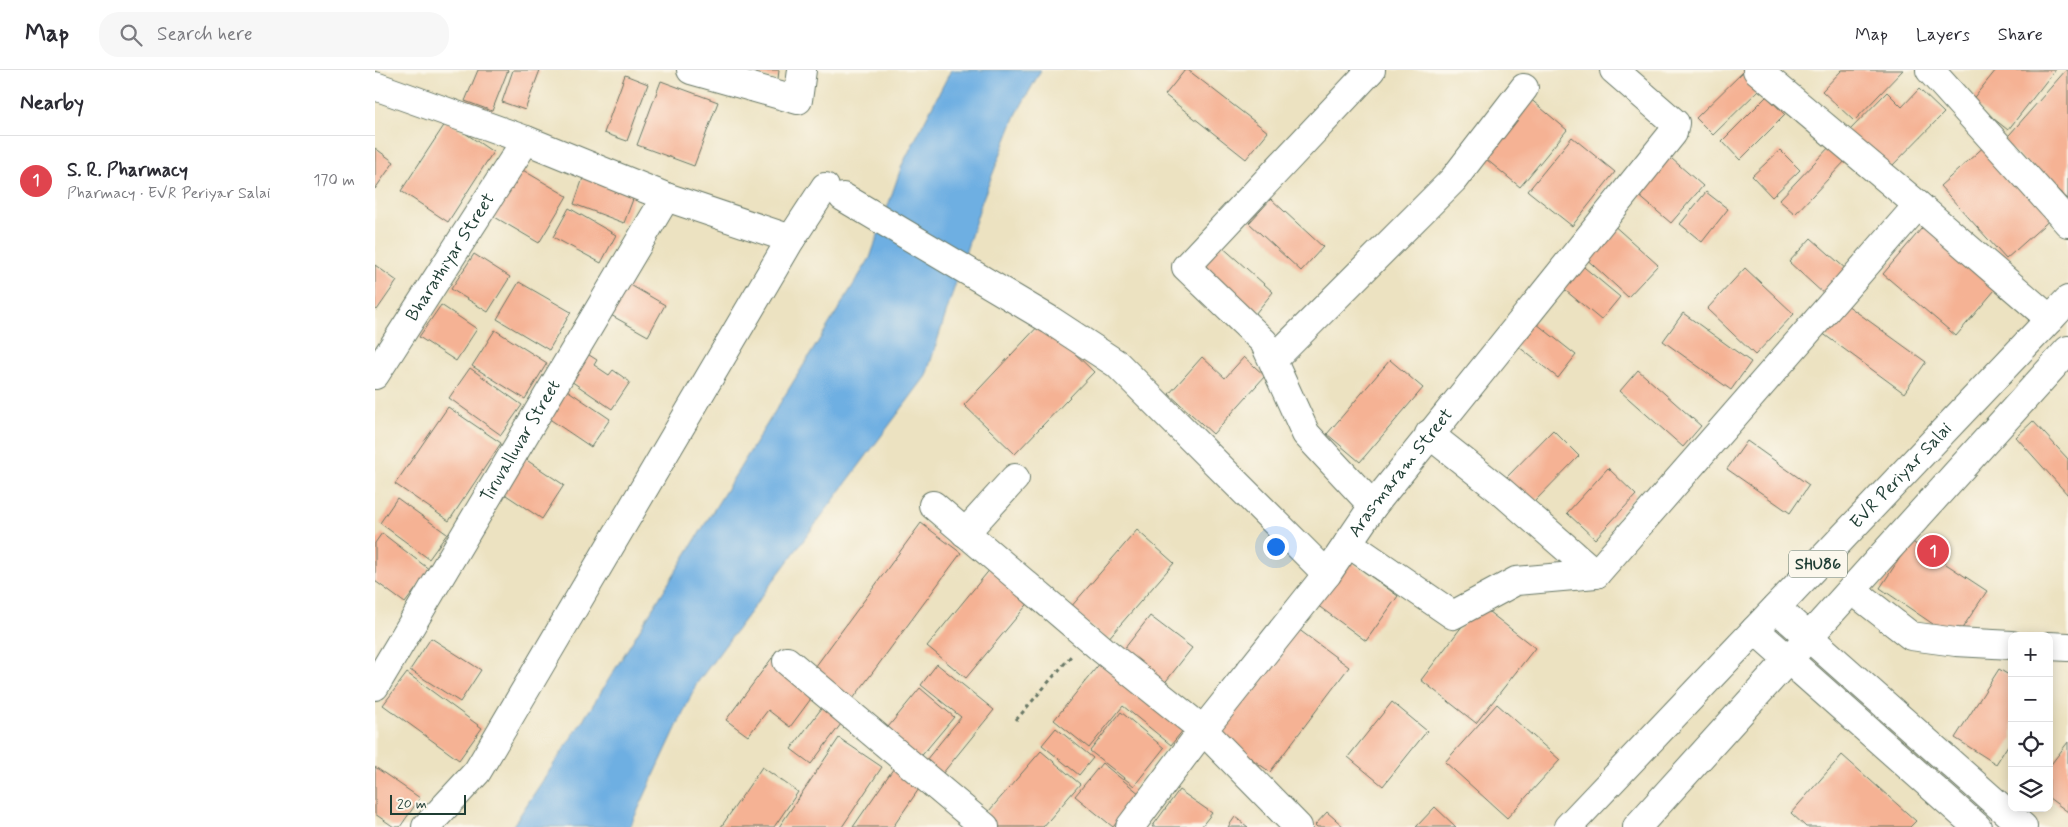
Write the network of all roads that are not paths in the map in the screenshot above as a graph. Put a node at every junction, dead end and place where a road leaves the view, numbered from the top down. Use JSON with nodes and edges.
{"nodes":[{"id":1,"x":691,"y":70,"type":"edge"},
{"id":2,"x":802,"y":70,"type":"edge"},
{"id":3,"x":1371,"y":70,"type":"edge"},
{"id":4,"x":1614,"y":70,"type":"edge"},
{"id":5,"x":1757,"y":70,"type":"edge"},
{"id":6,"x":1930,"y":70,"type":"edge"},
{"id":7,"x":375,"y":86,"type":"edge"},
{"id":8,"x":1525,"y":88,"type":"dead end"},
{"id":9,"x":526,"y":140,"type":"junction"},
{"id":10,"x":666,"y":197,"type":"junction"},
{"id":11,"x":1918,"y":205,"type":"junction"},
{"id":12,"x":2068,"y":222,"type":"edge"},
{"id":13,"x":791,"y":239,"type":"junction"},
{"id":14,"x":2059,"y":310,"type":"edge"},
{"id":15,"x":2068,"y":350,"type":"edge"},
{"id":16,"x":1273,"y":360,"type":"junction"},
{"id":17,"x":375,"y":375,"type":"edge"},
{"id":18,"x":1429,"y":434,"type":"junction"},
{"id":19,"x":1015,"y":478,"type":"dead end"},
{"id":20,"x":933,"y":505,"type":"dead end"},
{"id":21,"x":1373,"y":506,"type":"junction"},
{"id":22,"x":965,"y":533,"type":"junction"},
{"id":23,"x":1347,"y":543,"type":"junction"},
{"id":24,"x":1327,"y":574,"type":"junction"},
{"id":25,"x":1596,"y":574,"type":"junction"},
{"id":26,"x":1852,"y":590,"type":"junction"},
{"id":27,"x":1776,"y":608,"type":"junction"},
{"id":28,"x":1755,"y":630,"type":"junction"},
{"id":29,"x":1809,"y":637,"type":"junction"},
{"id":30,"x":2008,"y":645,"type":"edge"},
{"id":31,"x":2053,"y":646,"type":"edge"},
{"id":32,"x":2068,"y":647,"type":"edge"},
{"id":33,"x":1787,"y":659,"type":"junction"},
{"id":34,"x":787,"y":661,"type":"dead end"},
{"id":35,"x":375,"y":686,"type":"edge"},
{"id":36,"x":1203,"y":730,"type":"junction"},
{"id":37,"x":1964,"y":823,"type":"edge"},
{"id":38,"x":426,"y":827,"type":"edge"},
{"id":39,"x":985,"y":827,"type":"edge"},
{"id":40,"x":1130,"y":827,"type":"edge"},
{"id":41,"x":1298,"y":827,"type":"edge"},
{"id":42,"x":1568,"y":827,"type":"edge"},
{"id":43,"x":1637,"y":827,"type":"edge"},
{"id":44,"x":2023,"y":827,"type":"edge"}],
"edges":[{"from":1,"to":2,"type":"street"},
{"from":3,"to":16,"type":"street"},
{"from":4,"to":18,"type":"street","name":"Arasmaram Street"},
{"from":5,"to":11,"type":"street"},
{"from":6,"to":12,"type":"street"},
{"from":7,"to":9,"type":"street"},
{"from":8,"to":16,"type":"street"},
{"from":9,"to":10,"type":"street"},
{"from":9,"to":17,"type":"street","name":"Bharathiyar Street"},
{"from":10,"to":13,"type":"street"},
{"from":10,"to":35,"type":"street","name":"Tiruvalluvar Street"},
{"from":11,"to":14,"type":"street"},
{"from":11,"to":25,"type":"street"},
{"from":13,"to":24,"type":"street"},
{"from":13,"to":38,"type":"street"},
{"from":14,"to":27,"type":"street","name":"EVR Periyar Salai","number":"SHU86"},
{"from":15,"to":26,"type":"street","number":"SHU86"},
{"from":16,"to":21,"type":"street"},
{"from":18,"to":21,"type":"street","name":"Arasmaram Street"},
{"from":18,"to":25,"type":"street"},
{"from":19,"to":22,"type":"street"},
{"from":20,"to":22,"type":"street"},
{"from":21,"to":23,"type":"street","name":"Arasmaram Street"},
{"from":22,"to":36,"type":"street"},
{"from":23,"to":24,"type":"street","name":"Arasmaram Street"},
{"from":23,"to":25,"type":"street"},
{"from":24,"to":36,"type":"street","name":"Arasmaram Street"},
{"from":26,"to":29,"type":"street","number":"SHU86"},
{"from":26,"to":30,"type":"street"},
{"from":27,"to":28,"type":"street","name":"EVR Periyar Salai","number":"SHU86"},
{"from":27,"to":29,"type":"street"},
{"from":28,"to":33,"type":"street"},
{"from":28,"to":42,"type":"street","name":"EVR Periyar Salai","number":"SHU86"},
{"from":29,"to":33,"type":"street","number":"SHU86"},
{"from":29,"to":44,"type":"street"},
{"from":31,"to":32,"type":"street"},
{"from":33,"to":37,"type":"street"},
{"from":33,"to":43,"type":"street","number":"SHU86"},
{"from":34,"to":39,"type":"street"},
{"from":36,"to":40,"type":"street","name":"Arasmaram Street"},
{"from":36,"to":41,"type":"street"}]}
